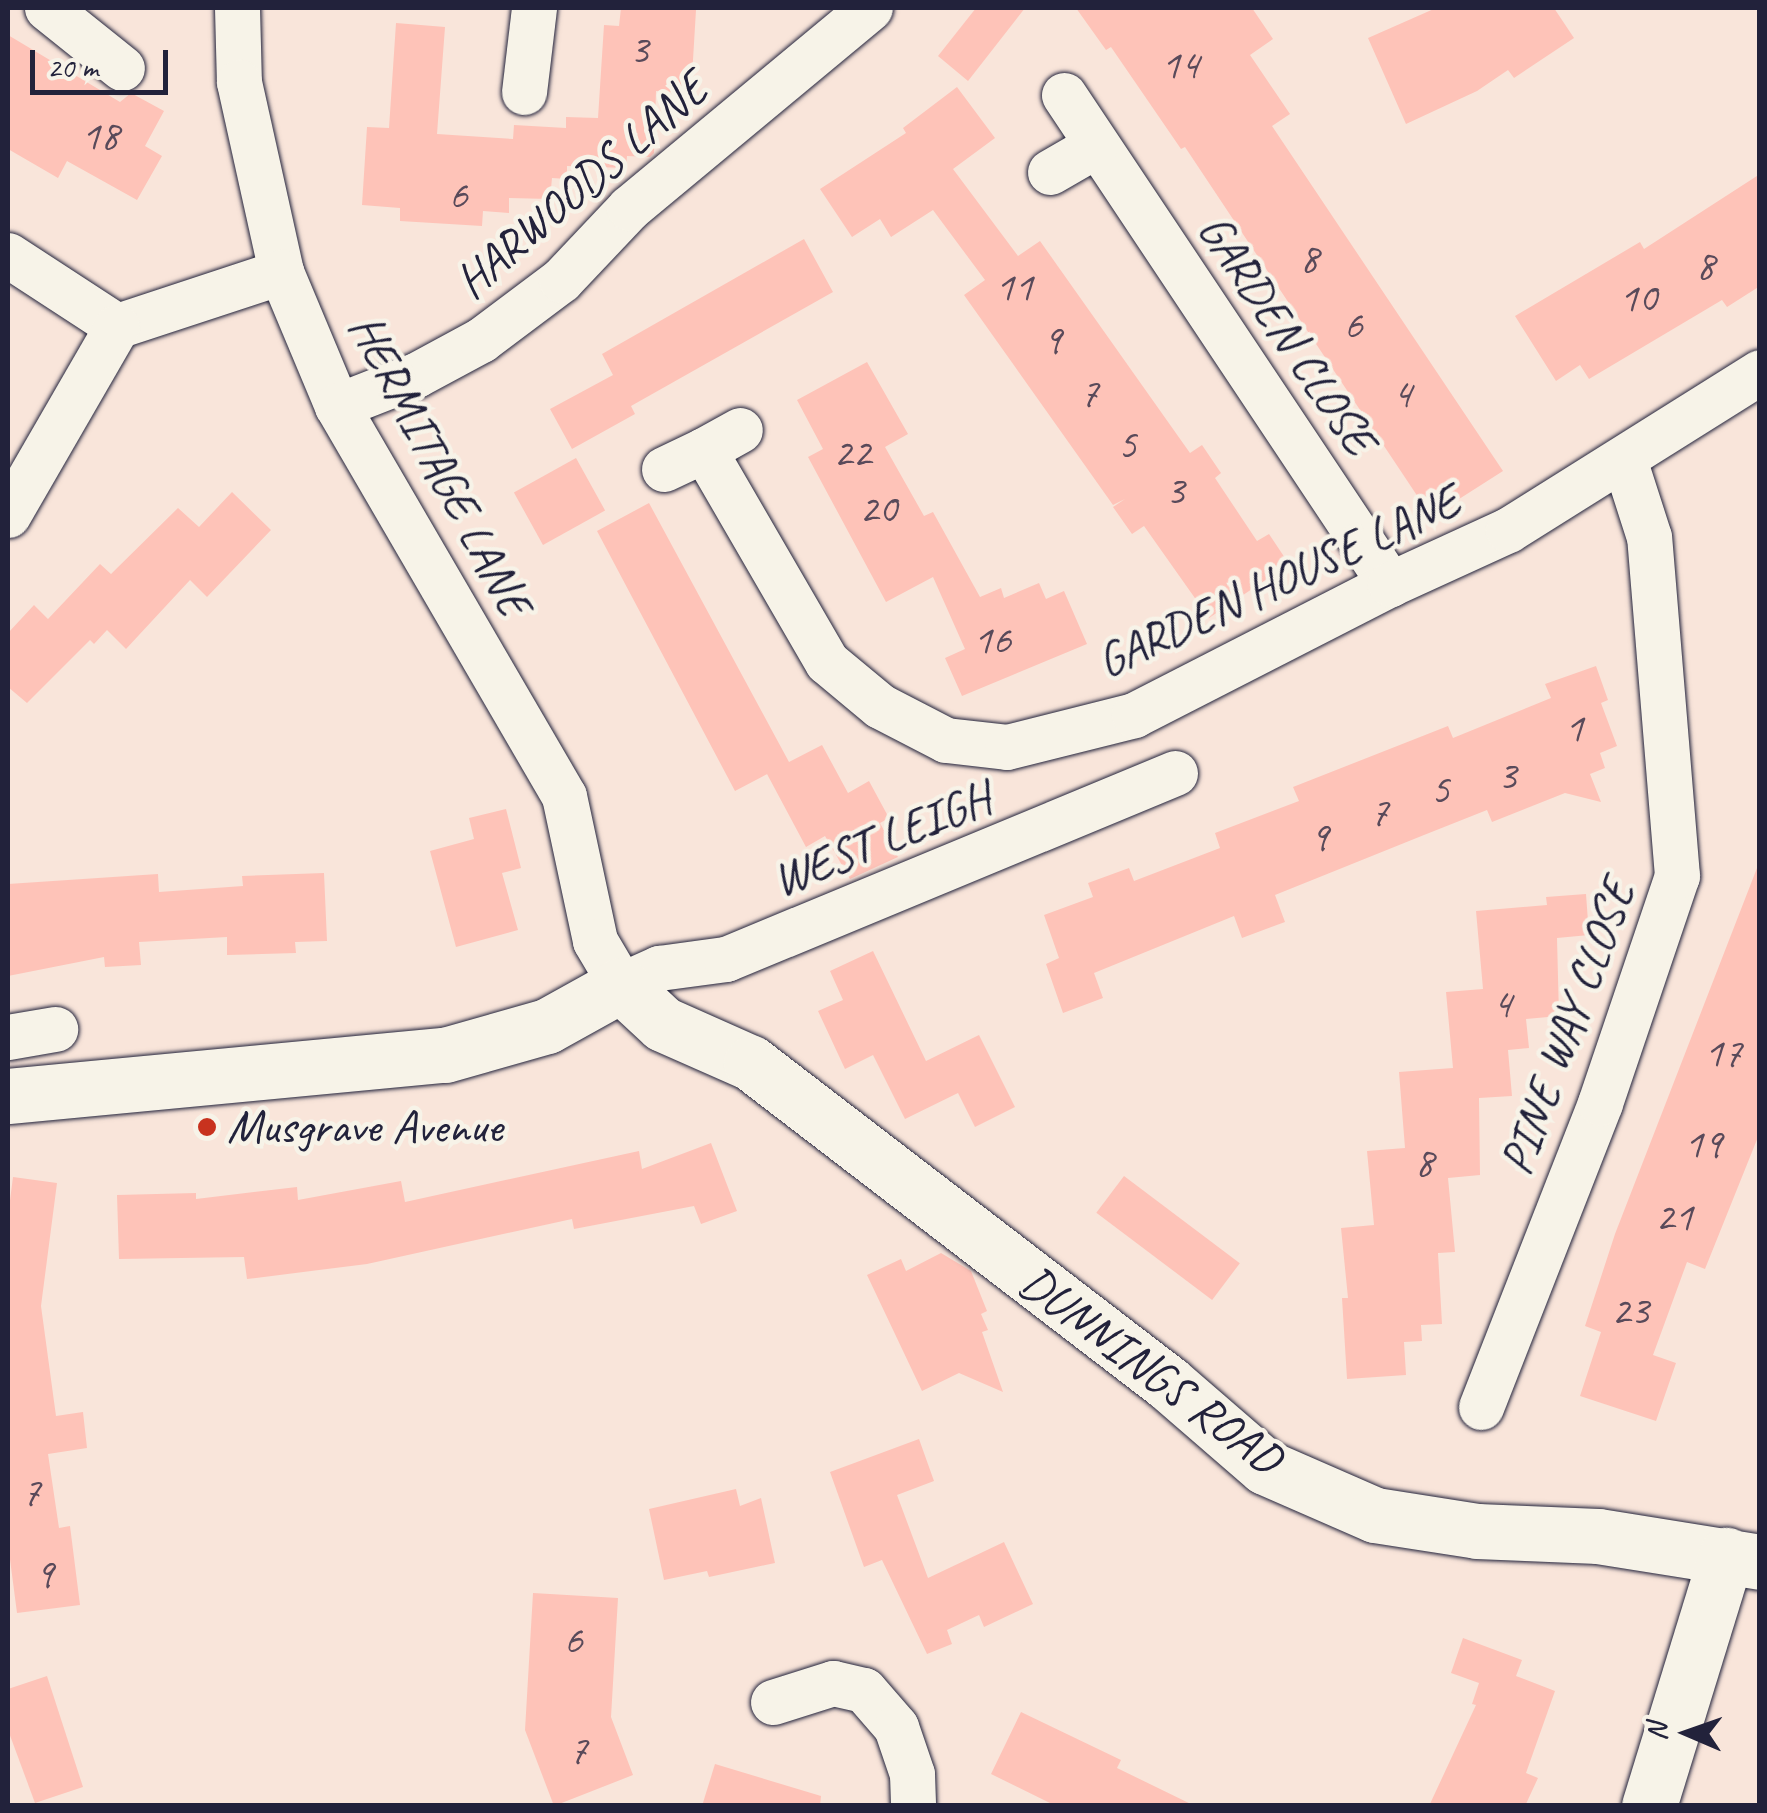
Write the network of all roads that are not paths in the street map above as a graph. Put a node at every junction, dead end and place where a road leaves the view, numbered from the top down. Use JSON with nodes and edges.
{"nodes":[{"id":1,"x":47,"y":8,"type":"edge"},
{"id":2,"x":237,"y":8,"type":"edge"},
{"id":3,"x":534,"y":8,"type":"edge"},
{"id":4,"x":870,"y":8,"type":"edge"},
{"id":5,"x":122,"y":68,"type":"dead end"},
{"id":6,"x":524,"y":92,"type":"dead end"},
{"id":7,"x":1064,"y":96,"type":"dead end"},
{"id":8,"x":1095,"y":146,"type":"junction"},
{"id":9,"x":1050,"y":172,"type":"dead end"},
{"id":10,"x":8,"y":255,"type":"edge"},
{"id":11,"x":281,"y":272,"type":"junction"},
{"id":12,"x":117,"y":326,"type":"junction"},
{"id":13,"x":1760,"y":372,"type":"edge"},
{"id":14,"x":337,"y":406,"type":"junction"},
{"id":15,"x":703,"y":450,"type":"dead end"},
{"id":16,"x":1624,"y":459,"type":"junction"},
{"id":17,"x":8,"y":515,"type":"edge"},
{"id":18,"x":1390,"y":584,"type":"junction"},
{"id":19,"x":1176,"y":774,"type":"dead end"},
{"id":20,"x":621,"y":985,"type":"junction"},
{"id":21,"x":55,"y":1029,"type":"dead end"},
{"id":22,"x":8,"y":1037,"type":"edge"},
{"id":23,"x":8,"y":1096,"type":"edge"},
{"id":24,"x":1500,"y":1396,"type":"dead end"},
{"id":25,"x":1743,"y":1558,"type":"edge"},
{"id":26,"x":773,"y":1702,"type":"dead end"},
{"id":27,"x":913,"y":1806,"type":"edge"},
{"id":28,"x":1649,"y":1806,"type":"edge"}],
"edges":[{"from":1,"to":5,"type":"street"},
{"from":2,"to":11,"type":"street","name":"HERMITAGE LANE"},
{"from":3,"to":6,"type":"street"},
{"from":4,"to":14,"type":"street","name":"HARWOODS LANE"},
{"from":7,"to":8,"type":"street","name":"GARDEN CLOSE"},
{"from":8,"to":9,"type":"street"},
{"from":8,"to":18,"type":"street","name":"GARDEN CLOSE"},
{"from":10,"to":12,"type":"street"},
{"from":11,"to":12,"type":"street"},
{"from":11,"to":14,"type":"street","name":"HERMITAGE LANE"},
{"from":12,"to":17,"type":"street"},
{"from":13,"to":16,"type":"street","name":"GARDEN HOUSE LANE"},
{"from":14,"to":20,"type":"street","name":"HERMITAGE LANE"},
{"from":15,"to":18,"type":"street","name":"GARDEN HOUSE LANE"},
{"from":16,"to":18,"type":"street","name":"GARDEN HOUSE LANE"},
{"from":16,"to":24,"type":"street","name":"PINE WAY CLOSE"},
{"from":19,"to":20,"type":"street","name":"WEST LEIGH"},
{"from":20,"to":23,"type":"street"},
{"from":20,"to":25,"type":"street","name":"DUNNINGS ROAD"},
{"from":21,"to":22,"type":"street"},
{"from":25,"to":28,"type":"street"},
{"from":26,"to":27,"type":"street"}]}
